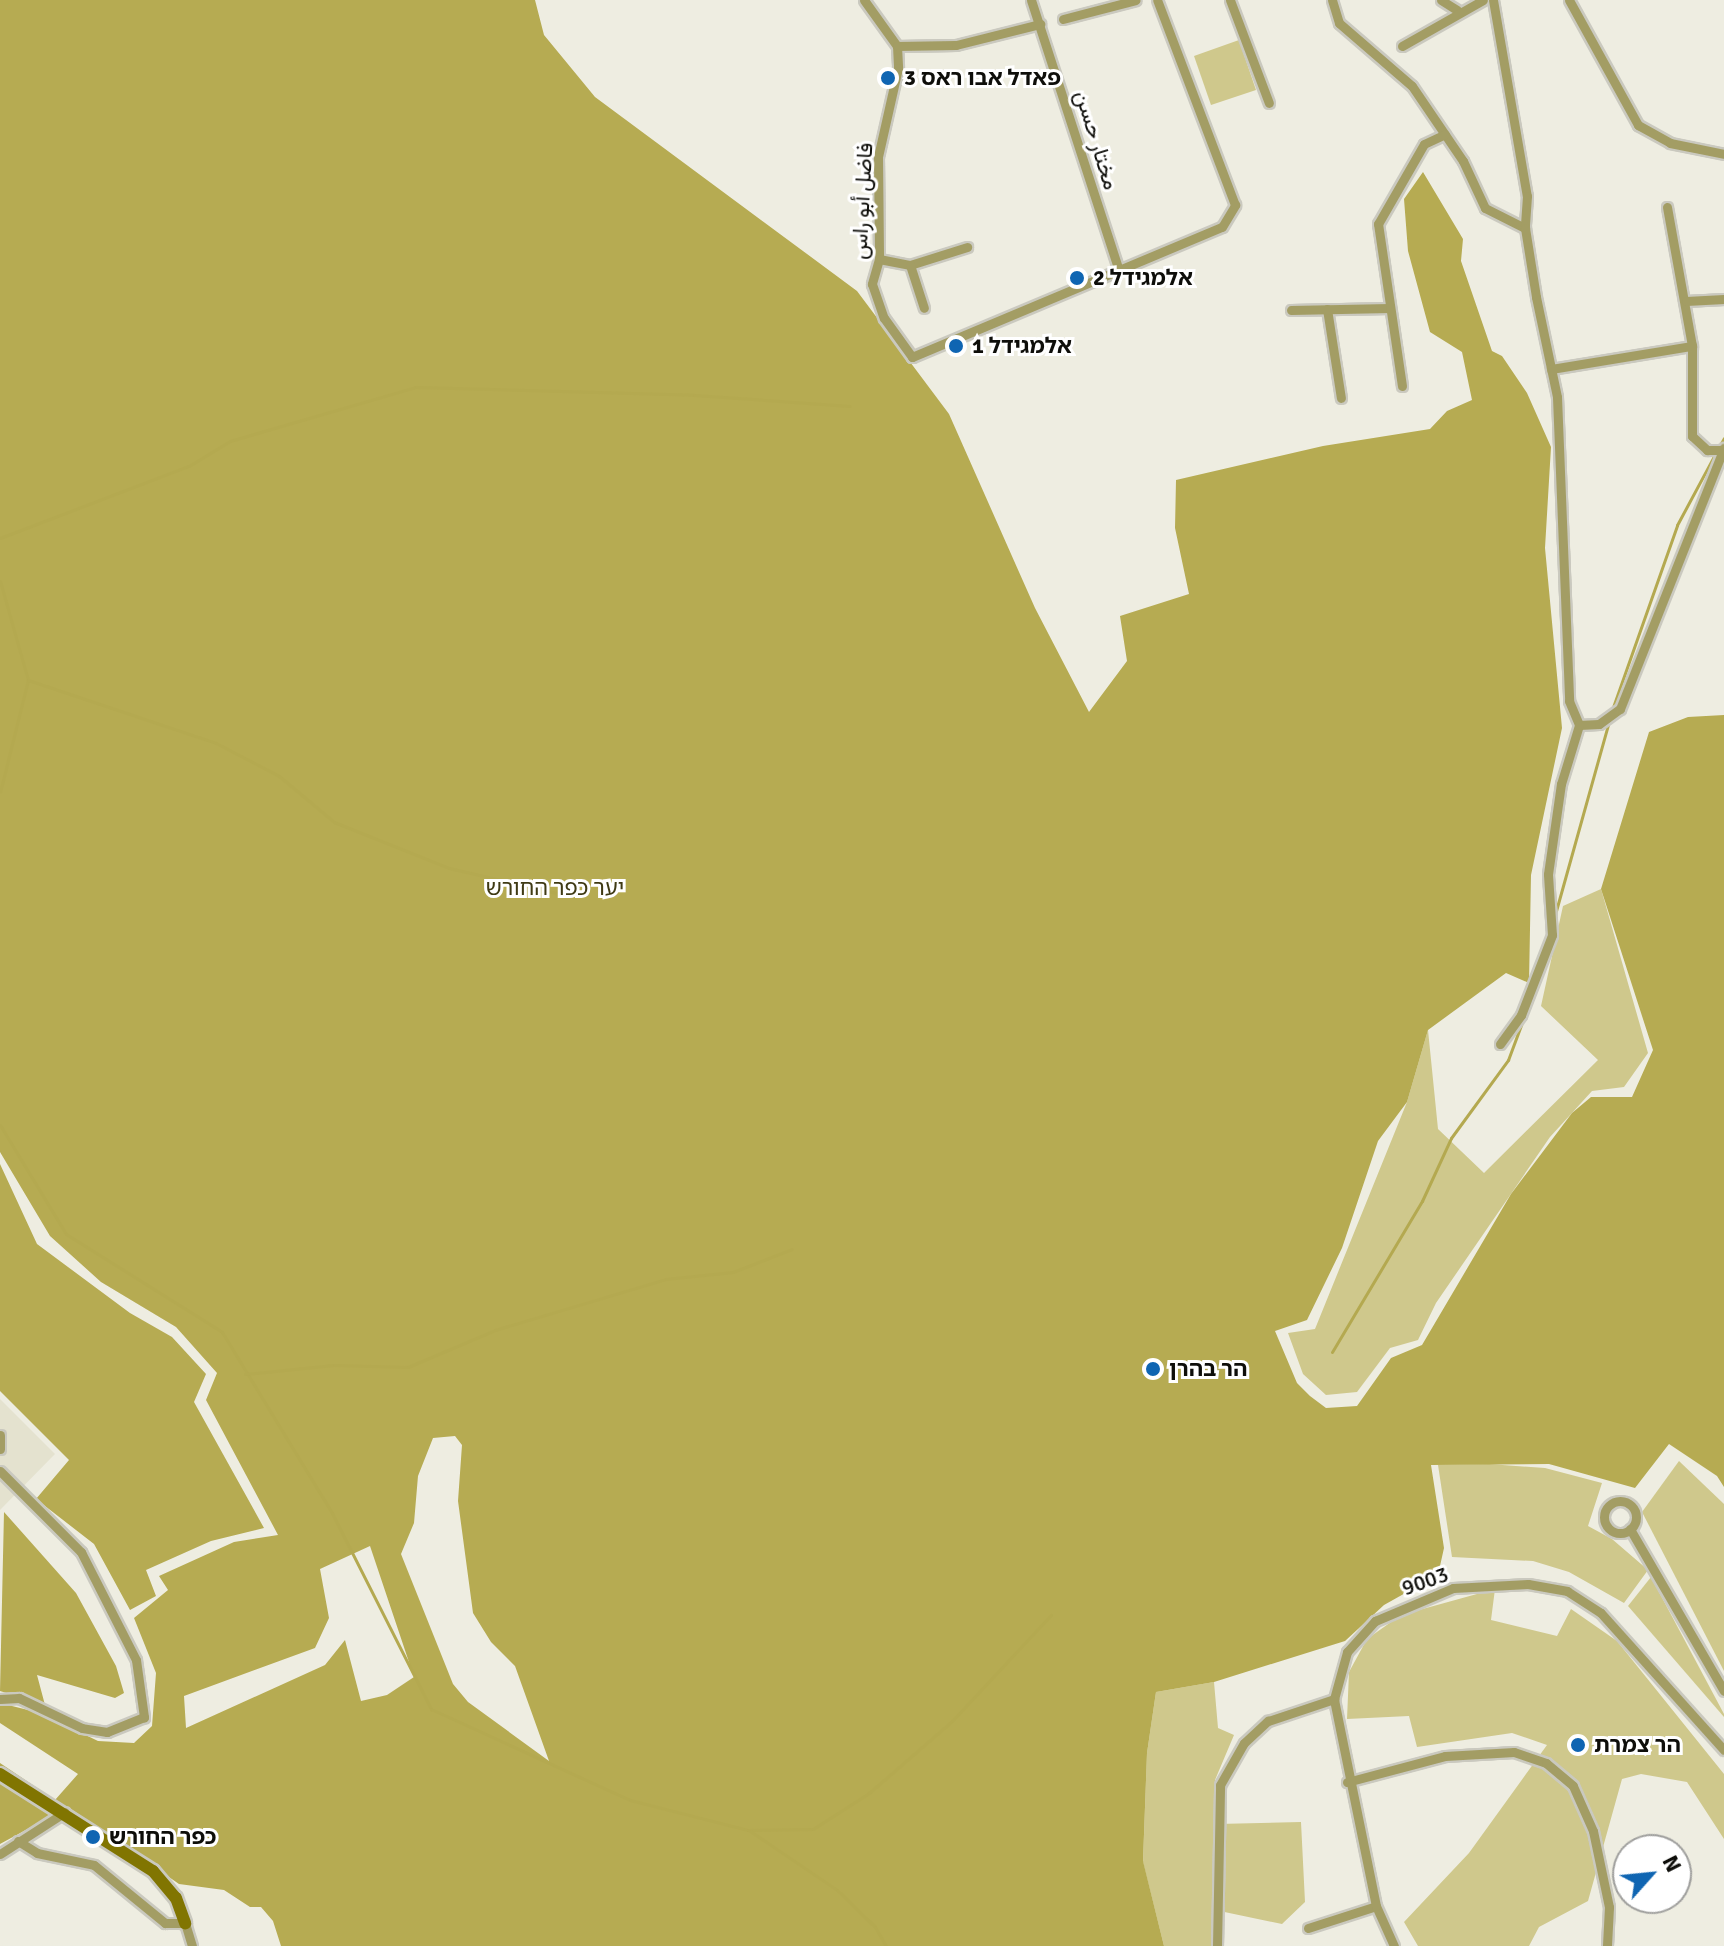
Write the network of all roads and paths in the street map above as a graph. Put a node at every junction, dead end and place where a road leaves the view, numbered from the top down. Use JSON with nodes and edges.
{"nodes":[{"id":1,"x":864,"y":0,"type":"edge"},
{"id":2,"x":1031,"y":0,"type":"edge"},
{"id":3,"x":1136,"y":0,"type":"edge"},
{"id":4,"x":1157,"y":0,"type":"edge"},
{"id":5,"x":1230,"y":0,"type":"edge"},
{"id":6,"x":1332,"y":0,"type":"edge"},
{"id":7,"x":1441,"y":0,"type":"edge"},
{"id":8,"x":1483,"y":0,"type":"edge"},
{"id":9,"x":1493,"y":0,"type":"edge"},
{"id":10,"x":1569,"y":0,"type":"edge"},
{"id":11,"x":1457,"y":10,"type":"junction"},
{"id":12,"x":1063,"y":19,"type":"dead end"},
{"id":13,"x":1040,"y":24,"type":"junction"},
{"id":14,"x":897,"y":46,"type":"junction"},
{"id":15,"x":1402,"y":46,"type":"dead end"},
{"id":16,"x":1269,"y":103,"type":"dead end"},
{"id":17,"x":1445,"y":134,"type":"junction"},
{"id":18,"x":1724,"y":154,"type":"edge"},
{"id":19,"x":1667,"y":207,"type":"dead end"},
{"id":20,"x":1525,"y":228,"type":"junction"},
{"id":21,"x":967,"y":247,"type":"dead end"},
{"id":22,"x":879,"y":259,"type":"junction"},
{"id":23,"x":910,"y":265,"type":"junction"},
{"id":24,"x":1118,"y":267,"type":"junction"},
{"id":25,"x":1724,"y":299,"type":"edge"},
{"id":26,"x":1686,"y":301,"type":"junction"},
{"id":27,"x":924,"y":308,"type":"dead end"},
{"id":28,"x":1390,"y":308,"type":"junction"},
{"id":29,"x":1327,"y":309,"type":"junction"},
{"id":30,"x":1291,"y":310,"type":"dead end"},
{"id":31,"x":1692,"y":346,"type":"junction"},
{"id":32,"x":1551,"y":369,"type":"junction"},
{"id":33,"x":1402,"y":386,"type":"dead end"},
{"id":34,"x":1341,"y":398,"type":"dead end"},
{"id":35,"x":1724,"y":449,"type":"edge"},
{"id":36,"x":1579,"y":725,"type":"junction"},
{"id":37,"x":1500,"y":1044,"type":"dead end"},
{"id":38,"x":0,"y":1435,"type":"edge"},
{"id":39,"x":0,"y":1449,"type":"edge"},
{"id":40,"x":0,"y":1471,"type":"edge"},
{"id":41,"x":1630,"y":1529,"type":"dead end"},
{"id":42,"x":1724,"y":1691,"type":"edge"},
{"id":43,"x":0,"y":1699,"type":"edge"},
{"id":44,"x":1334,"y":1699,"type":"junction"},
{"id":45,"x":1724,"y":1750,"type":"edge"},
{"id":46,"x":0,"y":1774,"type":"edge"},
{"id":47,"x":1347,"y":1782,"type":"junction"},
{"id":48,"x":65,"y":1812,"type":"junction"},
{"id":49,"x":18,"y":1841,"type":"junction"},
{"id":50,"x":0,"y":1854,"type":"edge"},
{"id":51,"x":1376,"y":1906,"type":"junction"},
{"id":52,"x":185,"y":1923,"type":"junction"},
{"id":53,"x":1308,"y":1928,"type":"dead end"},
{"id":54,"x":192,"y":1946,"type":"edge"},
{"id":55,"x":1217,"y":1946,"type":"edge"},
{"id":56,"x":1394,"y":1946,"type":"edge"},
{"id":57,"x":1607,"y":1946,"type":"edge"}],
"edges":[{"from":1,"to":14,"type":"street"},
{"from":2,"to":13,"type":"street","name":"مختار حسن"},
{"from":3,"to":12,"type":"street"},
{"from":4,"to":24,"type":"street"},
{"from":5,"to":16,"type":"street"},
{"from":6,"to":17,"type":"street"},
{"from":7,"to":11,"type":"street"},
{"from":8,"to":11,"type":"street"},
{"from":9,"to":20,"type":"street"},
{"from":10,"to":18,"type":"street"},
{"from":11,"to":15,"type":"street"},
{"from":13,"to":14,"type":"street"},
{"from":13,"to":24,"type":"street","name":"مختار حسن"},
{"from":14,"to":22,"type":"street","name":"فاضل أبو راس"},
{"from":17,"to":20,"type":"street"},
{"from":17,"to":28,"type":"street"},
{"from":19,"to":26,"type":"street"},
{"from":20,"to":32,"type":"street"},
{"from":21,"to":23,"type":"street"},
{"from":22,"to":23,"type":"street"},
{"from":22,"to":24,"type":"street","name":"فاضل أبو راس"},
{"from":23,"to":27,"type":"street"},
{"from":25,"to":26,"type":"street"},
{"from":26,"to":31,"type":"street"},
{"from":28,"to":29,"type":"street"},
{"from":28,"to":33,"type":"street"},
{"from":29,"to":30,"type":"street"},
{"from":29,"to":34,"type":"street"},
{"from":31,"to":32,"type":"street"},
{"from":31,"to":35,"type":"street"},
{"from":32,"to":36,"type":"street"},
{"from":35,"to":36,"type":"street"},
{"from":36,"to":37,"type":"street"},
{"from":38,"to":39,"type":"street"},
{"from":40,"to":43,"type":"street"},
{"from":41,"to":42,"type":"street"},
{"from":44,"to":45,"type":"street","name":"9003"},
{"from":44,"to":47,"type":"street","name":"9003"},
{"from":44,"to":55,"type":"street"},
{"from":46,"to":48,"type":"main road"},
{"from":47,"to":51,"type":"street","name":"9003"},
{"from":47,"to":57,"type":"street"},
{"from":48,"to":49,"type":"street"},
{"from":48,"to":52,"type":"main road"},
{"from":49,"to":50,"type":"street"},
{"from":49,"to":52,"type":"street"},
{"from":51,"to":53,"type":"street"},
{"from":51,"to":56,"type":"street","name":"9003"},
{"from":52,"to":54,"type":"street"}]}
